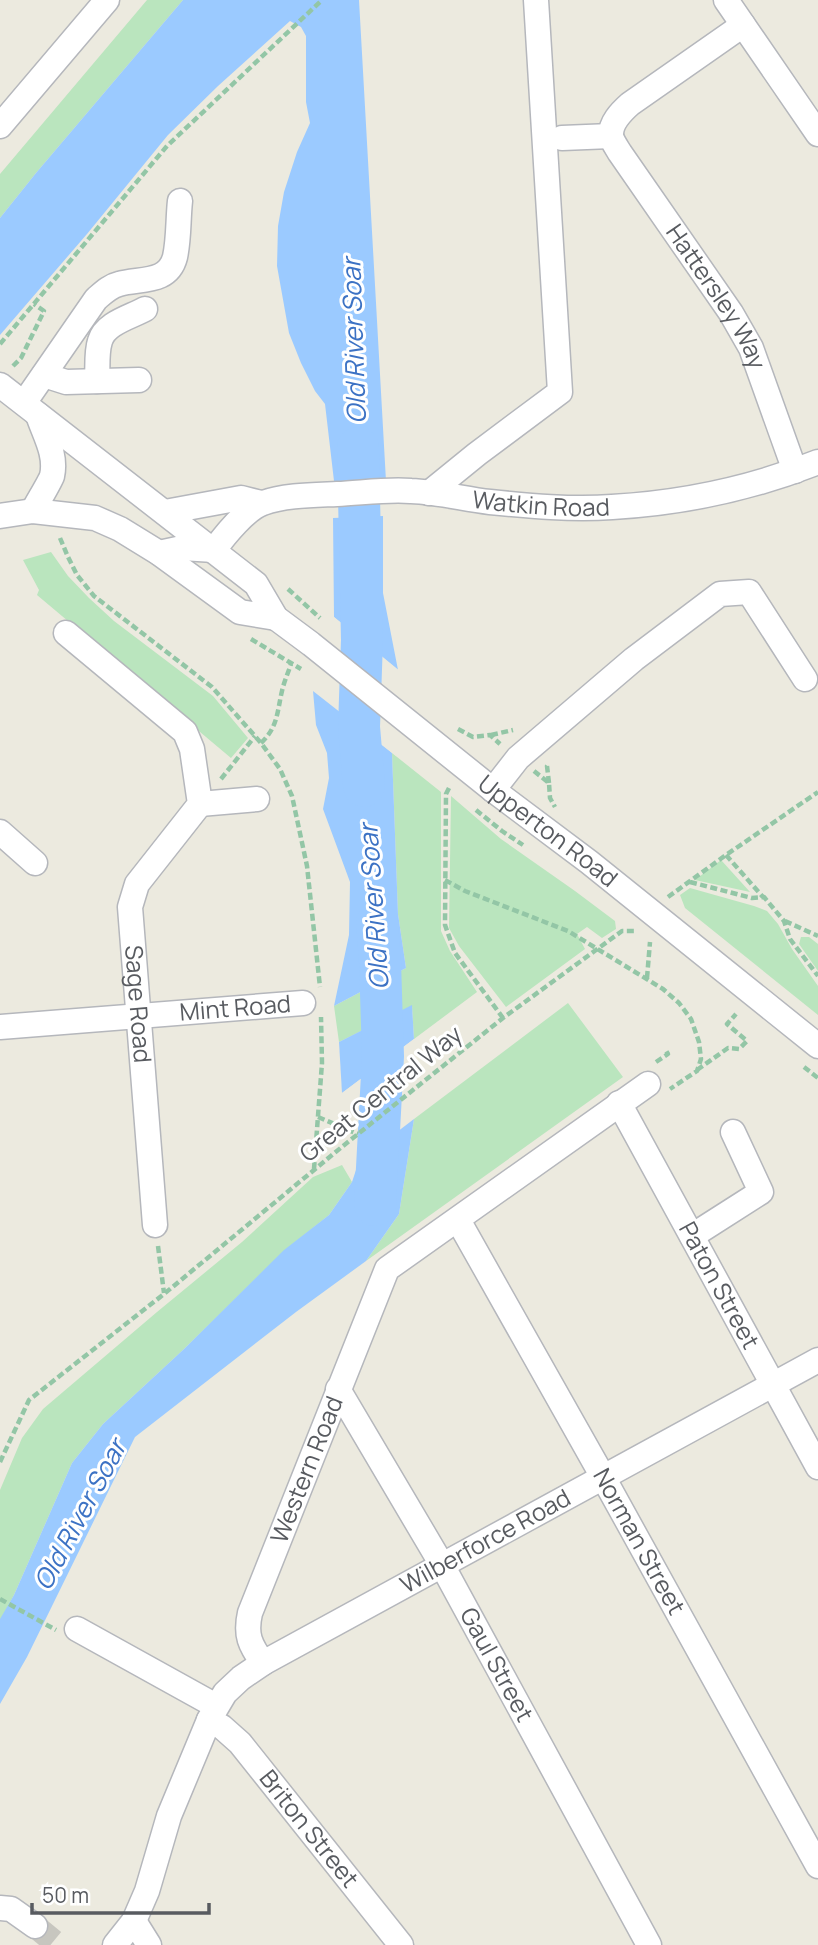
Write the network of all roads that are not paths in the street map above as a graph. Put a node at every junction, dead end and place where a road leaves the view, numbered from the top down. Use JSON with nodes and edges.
{"nodes":[{"id":1,"x":107,"y":0,"type":"edge"},
{"id":2,"x":536,"y":0,"type":"edge"},
{"id":3,"x":726,"y":0,"type":"edge"},
{"id":4,"x":744,"y":25,"type":"junction"},
{"id":5,"x":0,"y":126,"type":"edge"},
{"id":6,"x":818,"y":134,"type":"edge"},
{"id":7,"x":611,"y":136,"type":"junction"},
{"id":8,"x":562,"y":138,"type":"dead end"},
{"id":9,"x":180,"y":201,"type":"dead end"},
{"id":10,"x":145,"y":309,"type":"dead end"},
{"id":11,"x":44,"y":375,"type":"junction"},
{"id":12,"x":139,"y":380,"type":"dead end"},
{"id":13,"x":97,"y":381,"type":"junction"},
{"id":14,"x":0,"y":385,"type":"edge"},
{"id":15,"x":31,"y":408,"type":"junction"},
{"id":16,"x":818,"y":462,"type":"edge"},
{"id":17,"x":795,"y":471,"type":"junction"},
{"id":18,"x":419,"y":492,"type":"junction"},
{"id":19,"x":261,"y":503,"type":"junction"},
{"id":20,"x":33,"y":511,"type":"junction"},
{"id":21,"x":165,"y":512,"type":"junction"},
{"id":22,"x":0,"y":516,"type":"edge"},
{"id":23,"x":214,"y":550,"type":"junction"},
{"id":24,"x":159,"y":553,"type":"junction"},
{"id":25,"x":276,"y":618,"type":"junction"},
{"id":26,"x":66,"y":633,"type":"dead end"},
{"id":27,"x":805,"y":679,"type":"dead end"},
{"id":28,"x":493,"y":790,"type":"junction"},
{"id":29,"x":257,"y":799,"type":"dead end"},
{"id":30,"x":200,"y":804,"type":"junction"},
{"id":31,"x":0,"y":832,"type":"edge"},
{"id":32,"x":35,"y":863,"type":"dead end"},
{"id":33,"x":315,"y":1005,"type":"road end"},
{"id":34,"x":139,"y":1015,"type":"junction"},
{"id":35,"x":0,"y":1027,"type":"edge"},
{"id":36,"x":818,"y":1046,"type":"edge"},
{"id":37,"x":648,"y":1084,"type":"road end"},
{"id":38,"x":619,"y":1103,"type":"junction"},
{"id":39,"x":733,"y":1132,"type":"dead end"},
{"id":40,"x":458,"y":1220,"type":"junction"},
{"id":41,"x":156,"y":1226,"type":"road end"},
{"id":42,"x":692,"y":1236,"type":"junction"},
{"id":43,"x":818,"y":1360,"type":"edge"},
{"id":44,"x":772,"y":1385,"type":"junction"},
{"id":45,"x":338,"y":1389,"type":"junction"},
{"id":46,"x":818,"y":1467,"type":"edge"},
{"id":47,"x":603,"y":1477,"type":"junction"},
{"id":48,"x":442,"y":1565,"type":"junction"},
{"id":49,"x":69,"y":1631,"type":"road end"},
{"id":50,"x":263,"y":1663,"type":"junction"},
{"id":51,"x":212,"y":1713,"type":"junction"},
{"id":52,"x":818,"y":1866,"type":"edge"},
{"id":53,"x":0,"y":1908,"type":"edge"},
{"id":54,"x":134,"y":1921,"type":"junction"},
{"id":55,"x":35,"y":1926,"type":"tunnel mouth"},
{"id":56,"x":115,"y":1945,"type":"edge"},
{"id":57,"x":149,"y":1945,"type":"edge"},
{"id":58,"x":401,"y":1945,"type":"edge"},
{"id":59,"x":649,"y":1945,"type":"edge"}],
"edges":[{"from":1,"to":5,"type":"street"},
{"from":2,"to":18,"type":"street"},
{"from":3,"to":4,"type":"street"},
{"from":4,"to":6,"type":"street"},
{"from":4,"to":7,"type":"street"},
{"from":7,"to":8,"type":"street"},
{"from":7,"to":17,"type":"street","name":"Hattersley Way"},
{"from":9,"to":11,"type":"street"},
{"from":10,"to":13,"type":"street"},
{"from":11,"to":13,"type":"street"},
{"from":11,"to":15,"type":"street"},
{"from":12,"to":13,"type":"street"},
{"from":14,"to":15,"type":"street","name":"Upperton Road"},
{"from":15,"to":20,"type":"street"},
{"from":15,"to":21,"type":"street","name":"Upperton Road"},
{"from":16,"to":17,"type":"street","name":"Watkin Road"},
{"from":17,"to":18,"type":"street","name":"Watkin Road"},
{"from":18,"to":19,"type":"street","name":"Watkin Road"},
{"from":19,"to":21,"type":"street","name":"Watkin Road"},
{"from":19,"to":23,"type":"street"},
{"from":20,"to":22,"type":"street","name":"Upperton Road"},
{"from":20,"to":24,"type":"street","name":"Upperton Road"},
{"from":21,"to":23,"type":"street","name":"Upperton Road"},
{"from":23,"to":24,"type":"street"},
{"from":23,"to":25,"type":"street","name":"Upperton Road"},
{"from":24,"to":25,"type":"street","name":"Upperton Road"},
{"from":25,"to":28,"type":"street","name":"Upperton Road"},
{"from":26,"to":30,"type":"street"},
{"from":27,"to":28,"type":"street"},
{"from":28,"to":36,"type":"street","name":"Upperton Road"},
{"from":29,"to":30,"type":"street"},
{"from":30,"to":34,"type":"street","name":"Sage Road"},
{"from":31,"to":32,"type":"street"},
{"from":33,"to":34,"type":"street","name":"Mint Road"},
{"from":34,"to":35,"type":"street","name":"Mint Road"},
{"from":34,"to":41,"type":"street","name":"Sage Road"},
{"from":37,"to":38,"type":"street","name":"Western Road"},
{"from":38,"to":40,"type":"street","name":"Western Road"},
{"from":38,"to":42,"type":"street","name":"Paton Street"},
{"from":39,"to":42,"type":"street"},
{"from":40,"to":45,"type":"street","name":"Western Road"},
{"from":40,"to":47,"type":"street","name":"Norman Street"},
{"from":42,"to":44,"type":"street","name":"Paton Street"},
{"from":43,"to":44,"type":"street","name":"Wilberforce Road"},
{"from":44,"to":46,"type":"street","name":"Paton Street"},
{"from":44,"to":47,"type":"street","name":"Wilberforce Road"},
{"from":45,"to":48,"type":"street","name":"Gaul Street"},
{"from":45,"to":50,"type":"street","name":"Western Road"},
{"from":47,"to":48,"type":"street","name":"Wilberforce Road"},
{"from":47,"to":52,"type":"street","name":"Norman Street"},
{"from":48,"to":50,"type":"street","name":"Wilberforce Road"},
{"from":48,"to":59,"type":"street","name":"Gaul Street"},
{"from":49,"to":51,"type":"street","name":"Briton Street"},
{"from":50,"to":51,"type":"street"},
{"from":51,"to":54,"type":"street"},
{"from":51,"to":58,"type":"street","name":"Briton Street"},
{"from":53,"to":55,"type":"street"},
{"from":54,"to":56,"type":"street"},
{"from":54,"to":57,"type":"street"}]}
